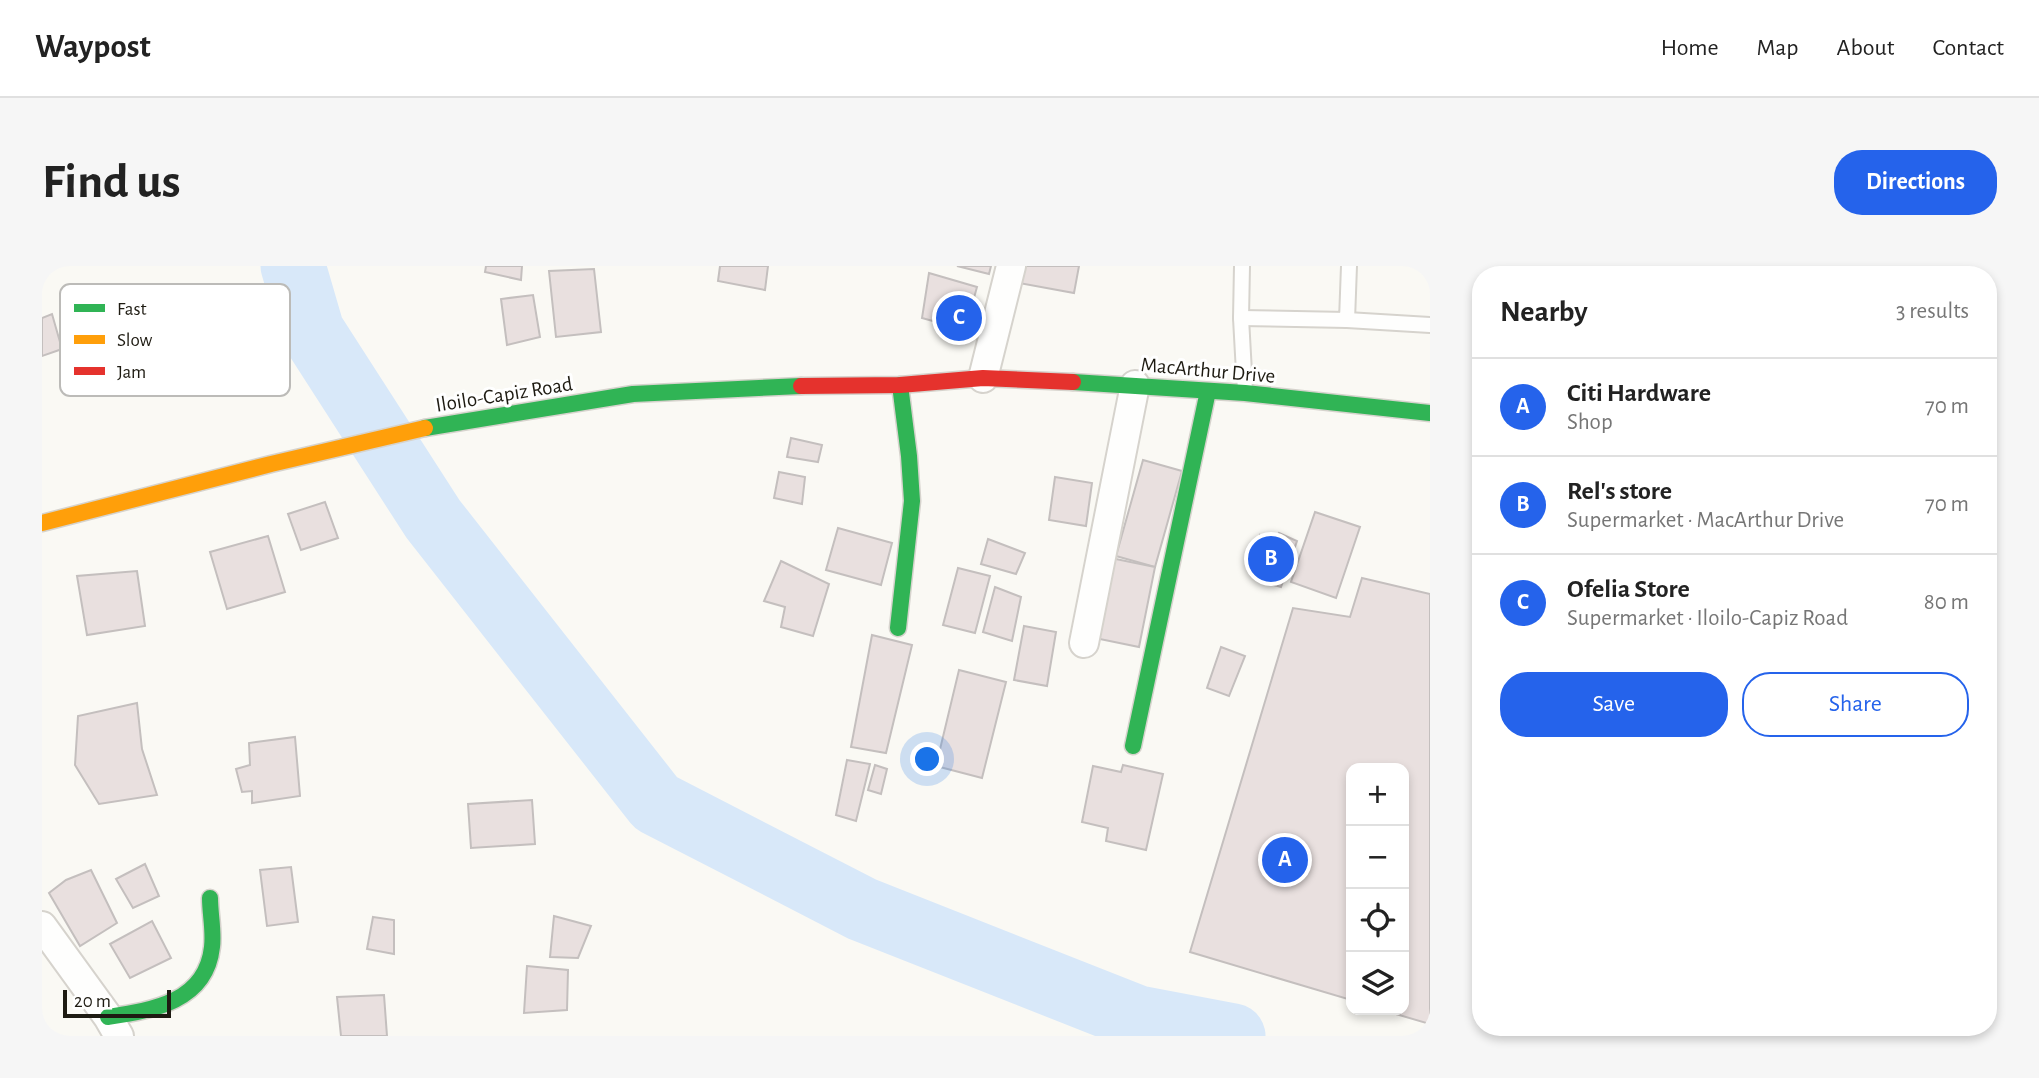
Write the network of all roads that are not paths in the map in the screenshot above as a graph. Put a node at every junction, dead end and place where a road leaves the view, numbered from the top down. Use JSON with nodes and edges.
{"nodes":[{"id":1,"x":1011,"y":266,"type":"edge"},
{"id":2,"x":1242,"y":266,"type":"edge"},
{"id":3,"x":1349,"y":266,"type":"edge"},
{"id":4,"x":1241,"y":318,"type":"junction"},
{"id":5,"x":1348,"y":320,"type":"junction"},
{"id":6,"x":1430,"y":325,"type":"edge"},
{"id":7,"x":983,"y":378,"type":"junction"},
{"id":8,"x":900,"y":385,"type":"junction"},
{"id":9,"x":1135,"y":385,"type":"junction"},
{"id":10,"x":1208,"y":391,"type":"junction"},
{"id":11,"x":1245,"y":393,"type":"junction"},
{"id":12,"x":1430,"y":413,"type":"edge"},
{"id":13,"x":42,"y":523,"type":"edge"},
{"id":14,"x":898,"y":628,"type":"dead end"},
{"id":15,"x":1084,"y":643,"type":"dead end"},
{"id":16,"x":1133,"y":746,"type":"dead end"},
{"id":17,"x":210,"y":898,"type":"dead end"},
{"id":18,"x":42,"y":926,"type":"edge"},
{"id":19,"x":113,"y":1027,"type":"edge"}],
"edges":[{"from":1,"to":7,"type":"street"},
{"from":2,"to":4,"type":"lane"},
{"from":3,"to":5,"type":"lane"},
{"from":4,"to":5,"type":"lane"},
{"from":4,"to":11,"type":"lane"},
{"from":5,"to":6,"type":"lane"},
{"from":7,"to":8,"type":"main road","name":"Iloilo-Capiz Road"},
{"from":7,"to":9,"type":"main road","name":"MacArthur Drive"},
{"from":8,"to":13,"type":"main road","name":"Iloilo-Capiz Road"},
{"from":8,"to":14,"type":"main road"},
{"from":9,"to":10,"type":"main road","name":"MacArthur Drive"},
{"from":9,"to":15,"type":"street"},
{"from":10,"to":11,"type":"main road","name":"MacArthur Drive"},
{"from":10,"to":16,"type":"main road"},
{"from":11,"to":12,"type":"main road","name":"MacArthur Drive"},
{"from":17,"to":19,"type":"main road"},
{"from":18,"to":19,"type":"street"}]}
